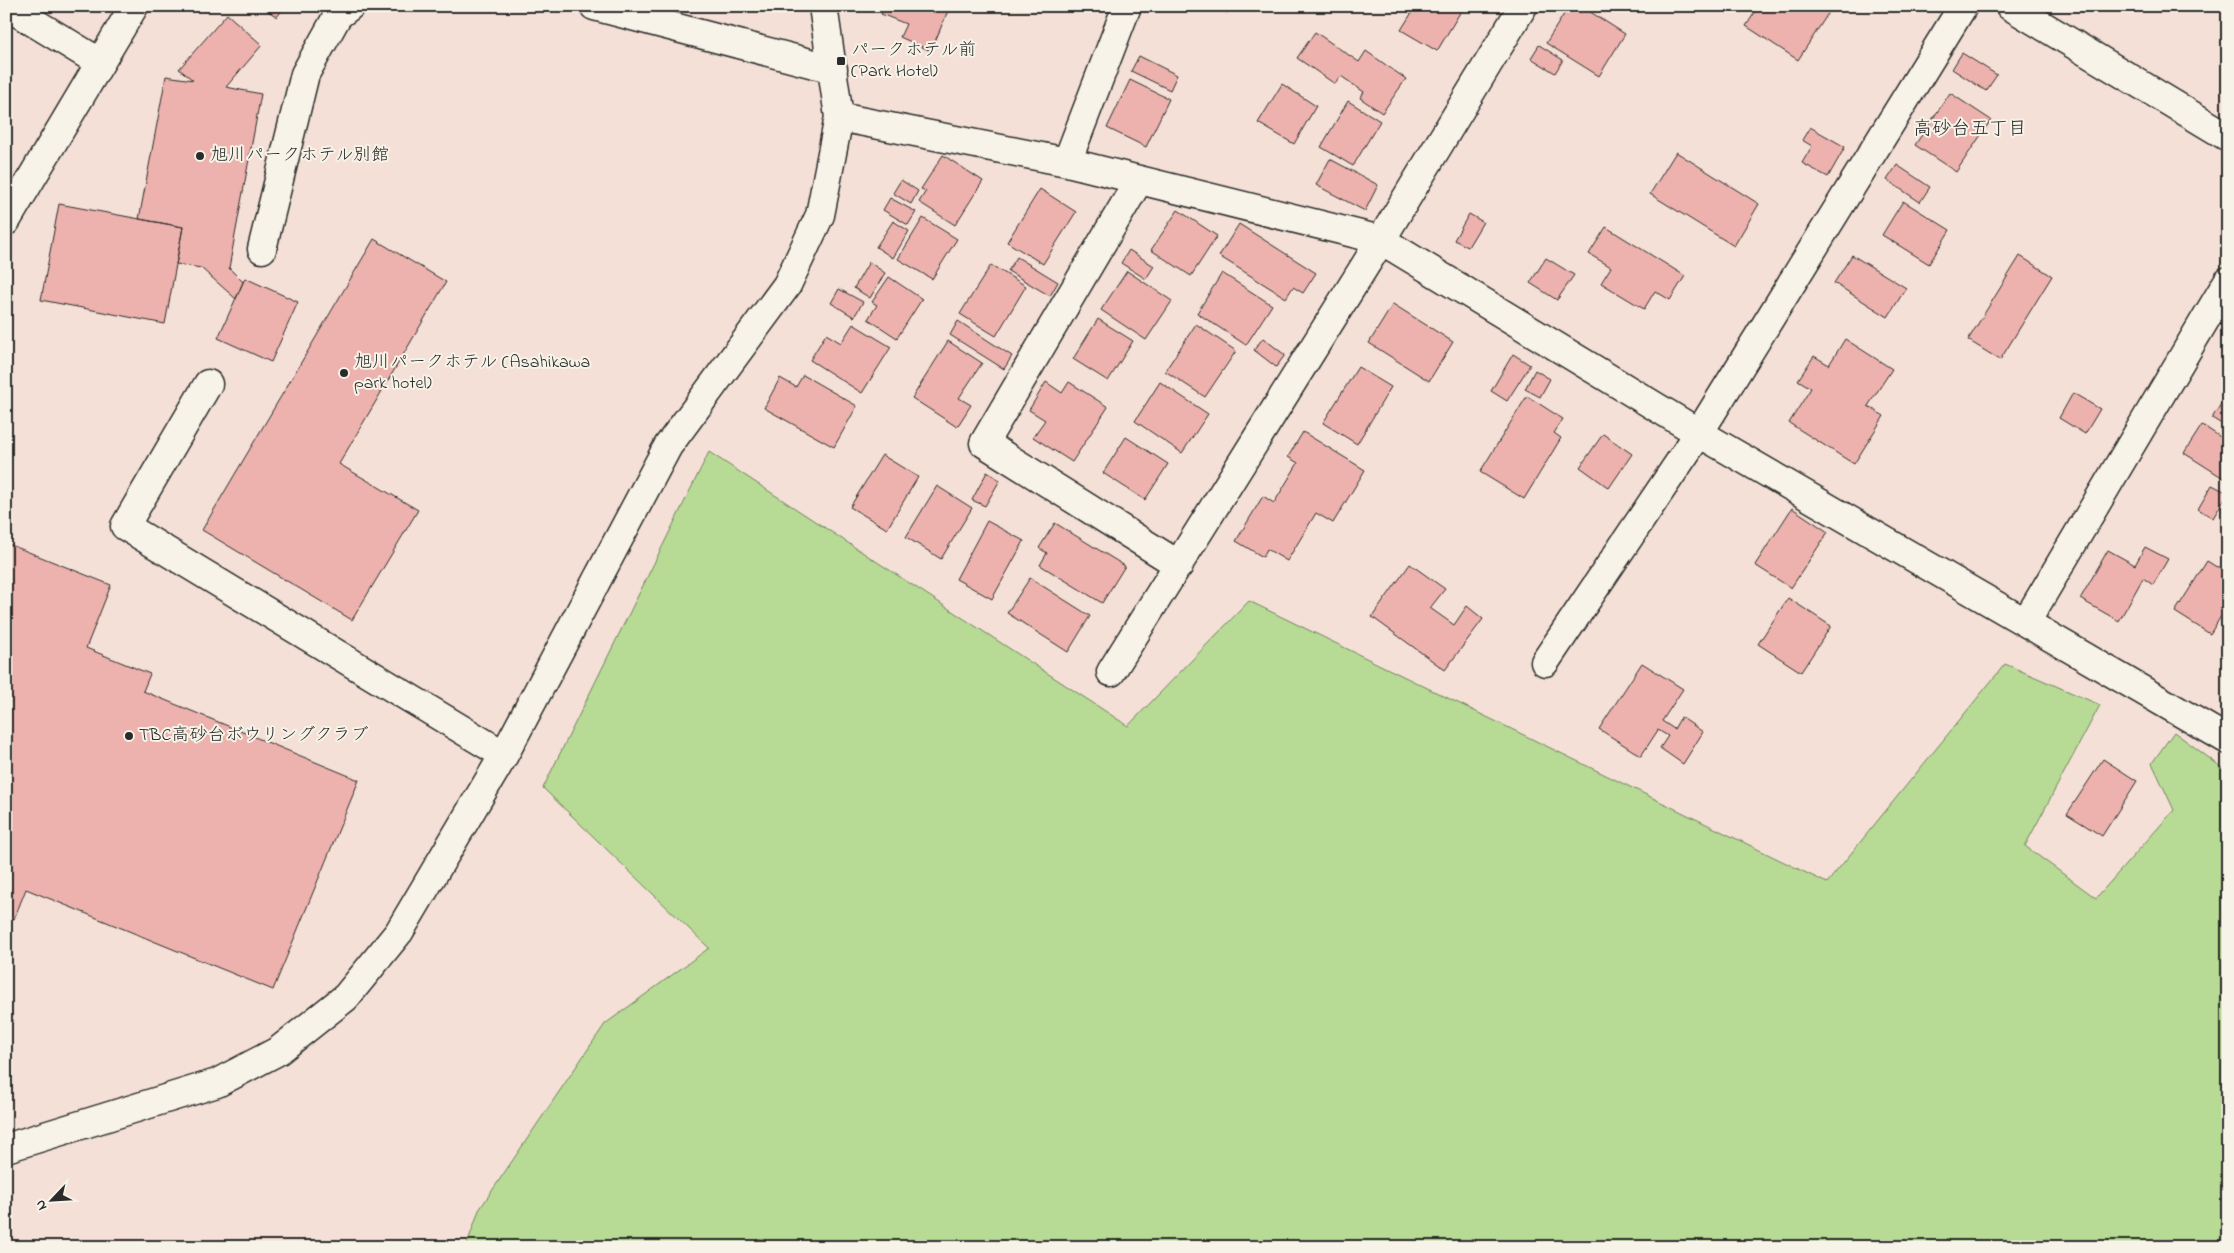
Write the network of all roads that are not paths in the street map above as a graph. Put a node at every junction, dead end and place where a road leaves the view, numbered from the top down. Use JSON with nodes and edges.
{"nodes":[{"id":1,"x":7,"y":6,"type":"edge"},
{"id":2,"x":134,"y":6,"type":"edge"},
{"id":3,"x":350,"y":6,"type":"edge"},
{"id":4,"x":594,"y":6,"type":"edge"},
{"id":5,"x":823,"y":6,"type":"edge"},
{"id":6,"x":1126,"y":6,"type":"edge"},
{"id":7,"x":1523,"y":6,"type":"edge"},
{"id":8,"x":1963,"y":6,"type":"edge"},
{"id":9,"x":2010,"y":6,"type":"edge"},
{"id":10,"x":100,"y":62,"type":"junction"},
{"id":11,"x":833,"y":69,"type":"junction"},
{"id":12,"x":839,"y":117,"type":"junction"},
{"id":13,"x":2228,"y":137,"type":"edge"},
{"id":14,"x":1067,"y":162,"type":"junction"},
{"id":15,"x":1139,"y":180,"type":"junction"},
{"id":16,"x":6,"y":221,"type":"edge"},
{"id":17,"x":1380,"y":240,"type":"junction"},
{"id":18,"x":262,"y":249,"type":"dead end"},
{"id":19,"x":2228,"y":280,"type":"edge"},
{"id":20,"x":208,"y":384,"type":"dead end"},
{"id":21,"x":1699,"y":433,"type":"junction"},
{"id":22,"x":1179,"y":565,"type":"junction"},
{"id":23,"x":2026,"y":622,"type":"junction"},
{"id":24,"x":1546,"y":662,"type":"dead end"},
{"id":25,"x":1111,"y":672,"type":"dead end"},
{"id":26,"x":2228,"y":740,"type":"edge"},
{"id":27,"x":504,"y":755,"type":"junction"},
{"id":28,"x":6,"y":1148,"type":"edge"}],
"edges":[{"from":1,"to":10,"type":"street"},
{"from":2,"to":10,"type":"street"},
{"from":3,"to":18,"type":"street"},
{"from":4,"to":11,"type":"street"},
{"from":5,"to":11,"type":"street"},
{"from":6,"to":14,"type":"street"},
{"from":7,"to":17,"type":"street"},
{"from":8,"to":21,"type":"street"},
{"from":9,"to":13,"type":"street"},
{"from":10,"to":16,"type":"street"},
{"from":11,"to":12,"type":"street"},
{"from":12,"to":14,"type":"street"},
{"from":12,"to":27,"type":"street"},
{"from":14,"to":15,"type":"street"},
{"from":15,"to":17,"type":"street"},
{"from":15,"to":22,"type":"street"},
{"from":17,"to":21,"type":"street"},
{"from":17,"to":22,"type":"street"},
{"from":19,"to":23,"type":"street"},
{"from":20,"to":27,"type":"street"},
{"from":21,"to":23,"type":"street"},
{"from":21,"to":24,"type":"street"},
{"from":22,"to":25,"type":"street"},
{"from":23,"to":26,"type":"street"},
{"from":27,"to":28,"type":"street"}]}
